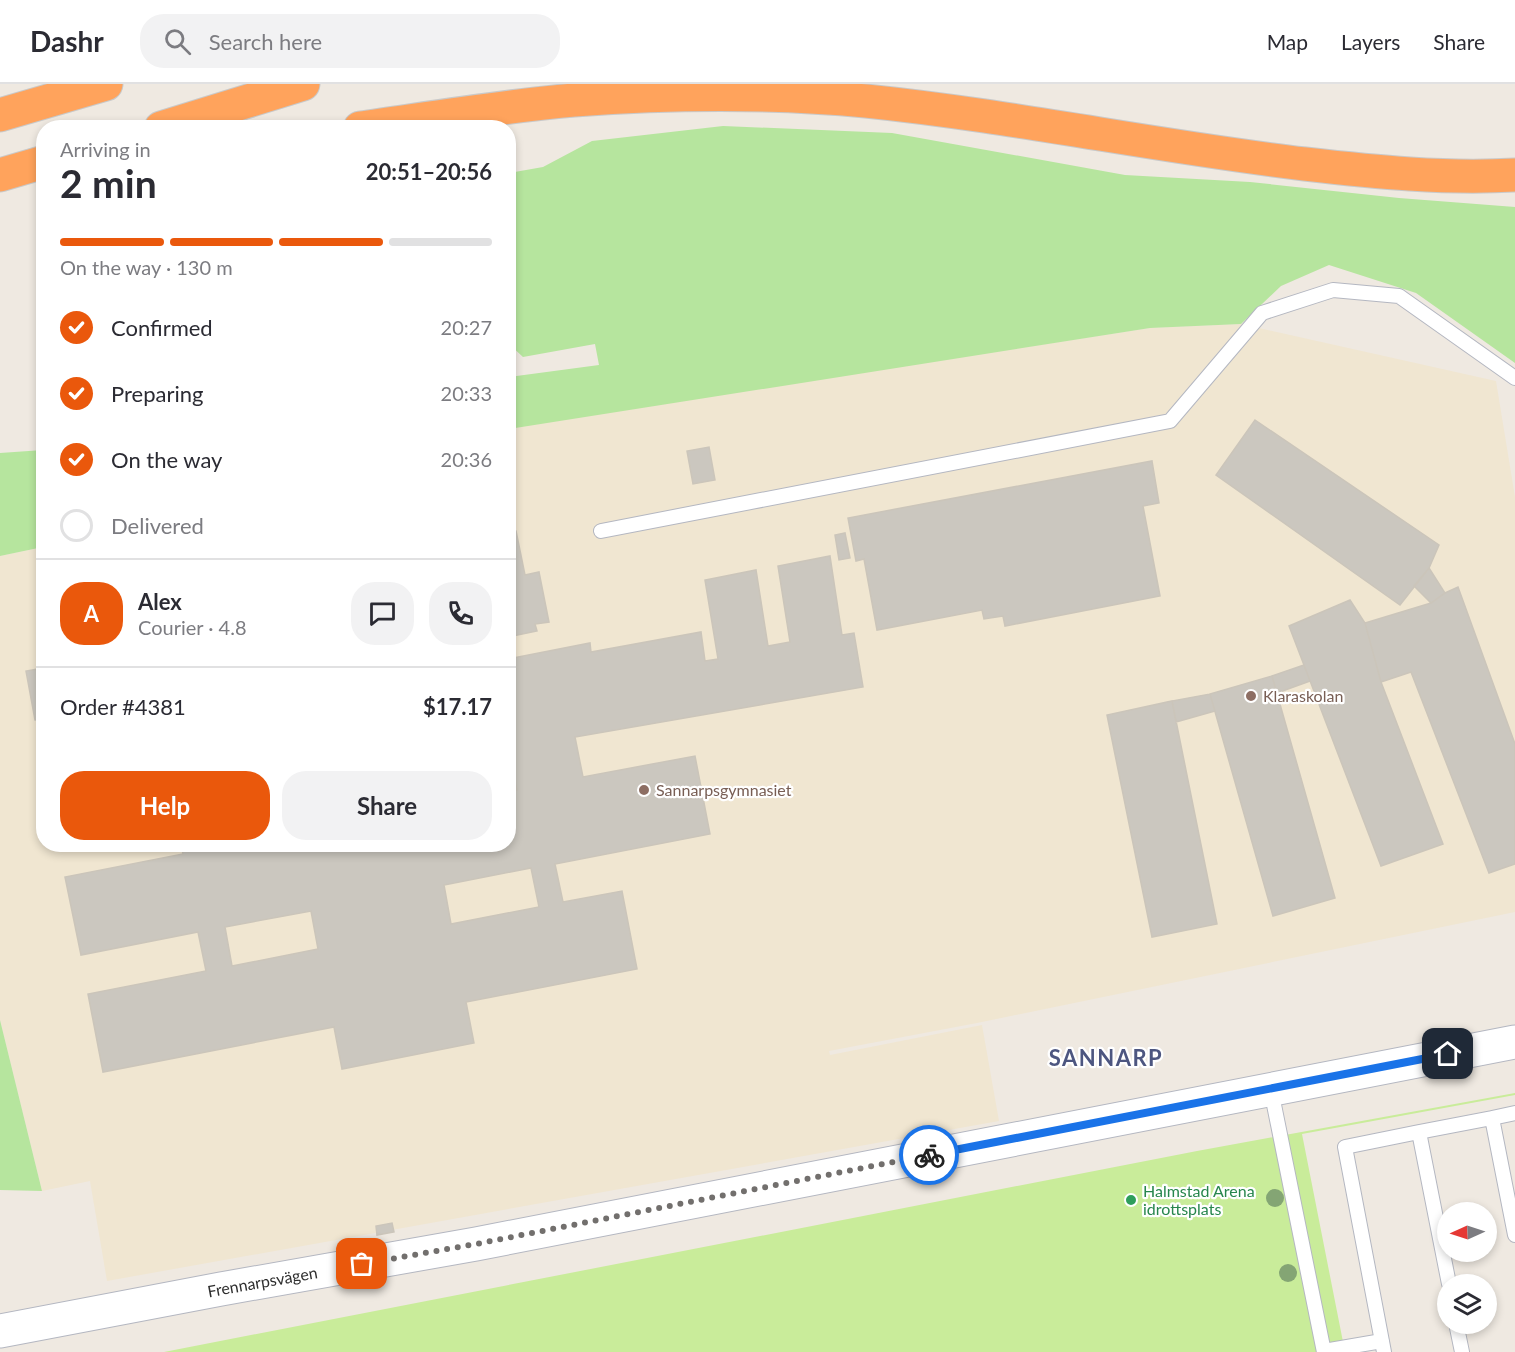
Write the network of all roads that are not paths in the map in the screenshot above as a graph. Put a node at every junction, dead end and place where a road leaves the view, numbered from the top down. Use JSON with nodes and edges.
{"nodes":[{"id":1,"x":106,"y":84,"type":"edge"},
{"id":2,"x":303,"y":84,"type":"edge"},
{"id":3,"x":0,"y":115,"type":"edge"},
{"id":4,"x":187,"y":120,"type":"edge"},
{"id":5,"x":421,"y":120,"type":"edge"},
{"id":6,"x":36,"y":164,"type":"edge"},
{"id":7,"x":36,"y":171,"type":"edge"},
{"id":8,"x":0,"y":175,"type":"edge"},
{"id":9,"x":1515,"y":176,"type":"edge"},
{"id":10,"x":1515,"y":378,"type":"edge"},
{"id":11,"x":601,"y":531,"type":"dead end"},
{"id":12,"x":1515,"y":1042,"type":"edge"},
{"id":13,"x":1271,"y":1088,"type":"junction"},
{"id":14,"x":1515,"y":1113,"type":"edge"},
{"id":15,"x":1492,"y":1118,"type":"junction"},
{"id":16,"x":1419,"y":1132,"type":"junction"},
{"id":17,"x":1515,"y":1235,"type":"edge"},
{"id":18,"x":1447,"y":1274,"type":"edge"},
{"id":19,"x":0,"y":1331,"type":"edge"},
{"id":20,"x":1458,"y":1334,"type":"edge"},
{"id":21,"x":1383,"y":1346,"type":"edge"},
{"id":22,"x":1324,"y":1351,"type":"edge"},
{"id":23,"x":1462,"y":1352,"type":"edge"}],
"edges":[{"from":1,"to":3,"type":"highway"},
{"from":2,"to":4,"type":"highway"},
{"from":5,"to":9,"type":"highway"},
{"from":6,"to":8,"type":"highway"},
{"from":7,"to":8,"type":"highway"},
{"from":10,"to":11,"type":"lane"},
{"from":12,"to":13,"type":"street","name":"Frennarpsvägen"},
{"from":13,"to":19,"type":"street","name":"Frennarpsvägen"},
{"from":13,"to":22,"type":"lane"},
{"from":14,"to":15,"type":"lane"},
{"from":15,"to":16,"type":"lane"},
{"from":15,"to":17,"type":"lane"},
{"from":16,"to":18,"type":"lane"},
{"from":16,"to":21,"type":"lane"},
{"from":20,"to":23,"type":"lane"},
{"from":21,"to":22,"type":"lane"}]}
